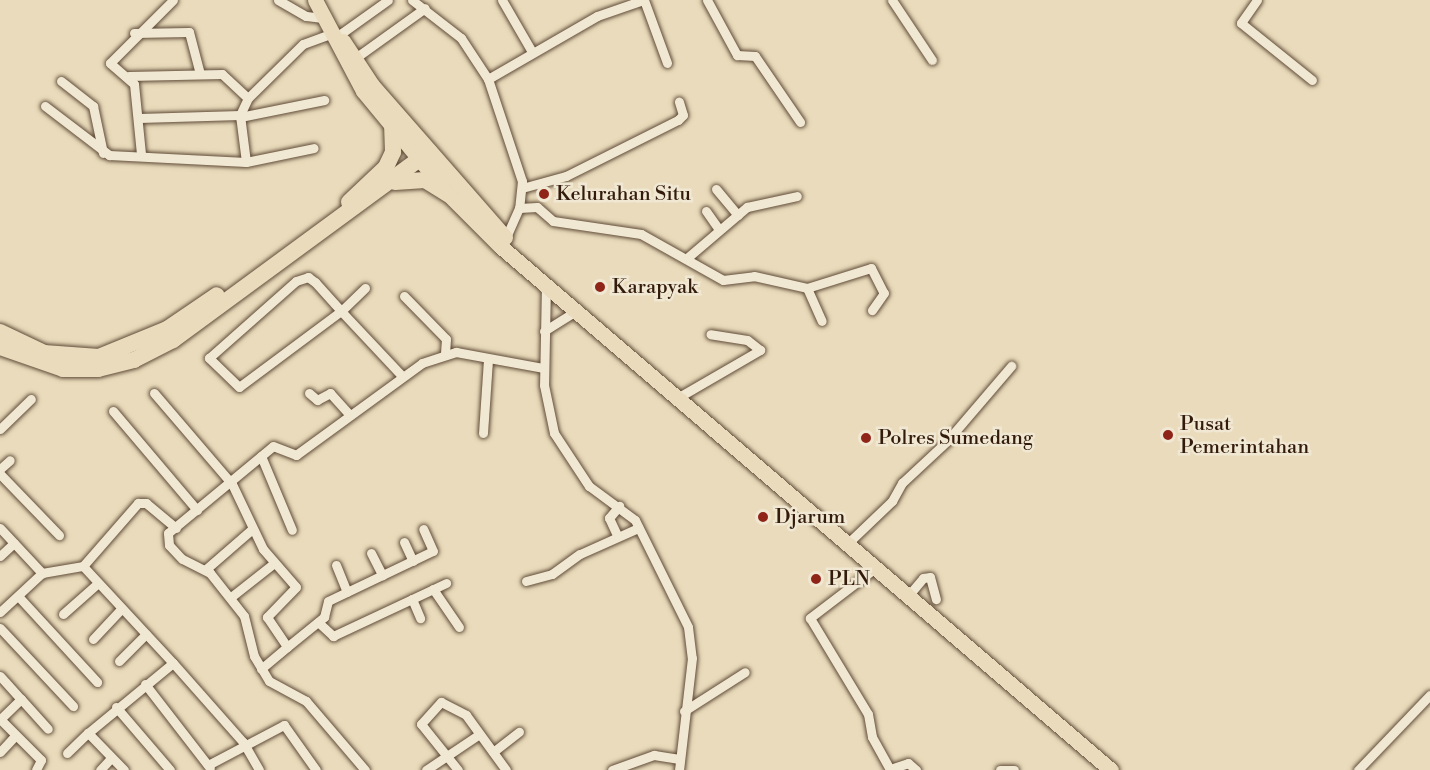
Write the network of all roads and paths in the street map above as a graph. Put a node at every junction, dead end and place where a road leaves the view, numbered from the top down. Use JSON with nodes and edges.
{"nodes":[{"id":1,"x":173,"y":0,"type":"edge"},
{"id":2,"x":278,"y":0,"type":"edge"},
{"id":3,"x":315,"y":0,"type":"edge"},
{"id":4,"x":388,"y":0,"type":"edge"},
{"id":5,"x":414,"y":0,"type":"edge"},
{"id":6,"x":502,"y":0,"type":"edge"},
{"id":7,"x":643,"y":0,"type":"edge"},
{"id":8,"x":707,"y":0,"type":"edge"},
{"id":9,"x":892,"y":0,"type":"edge"},
{"id":10,"x":1257,"y":0,"type":"edge"},
{"id":11,"x":424,"y":8,"type":"junction"},
{"id":12,"x":332,"y":30,"type":"junction"},
{"id":13,"x":135,"y":33,"type":"junction"},
{"id":14,"x":531,"y":50,"type":"junction"},
{"id":15,"x":354,"y":59,"type":"junction"},
{"id":16,"x":932,"y":60,"type":"dead end"},
{"id":17,"x":667,"y":63,"type":"dead end"},
{"id":18,"x":200,"y":74,"type":"junction"},
{"id":19,"x":129,"y":75,"type":"junction"},
{"id":20,"x":488,"y":79,"type":"junction"},
{"id":21,"x":1312,"y":80,"type":"dead end"},
{"id":22,"x":61,"y":81,"type":"dead end"},
{"id":23,"x":248,"y":98,"type":"junction"},
{"id":24,"x":324,"y":100,"type":"dead end"},
{"id":25,"x":679,"y":102,"type":"dead end"},
{"id":26,"x":45,"y":106,"type":"dead end"},
{"id":27,"x":240,"y":116,"type":"junction"},
{"id":28,"x":139,"y":118,"type":"junction"},
{"id":29,"x":800,"y":122,"type":"dead end"},
{"id":30,"x":392,"y":127,"type":"junction"},
{"id":31,"x":314,"y":148,"type":"dead end"},
{"id":32,"x":103,"y":153,"type":"junction"},
{"id":33,"x":141,"y":154,"type":"junction"},
{"id":34,"x":422,"y":154,"type":"junction"},
{"id":35,"x":246,"y":162,"type":"junction"},
{"id":36,"x":393,"y":182,"type":"junction"},
{"id":37,"x":522,"y":188,"type":"junction"},
{"id":38,"x":716,"y":189,"type":"dead end"},
{"id":39,"x":449,"y":195,"type":"junction"},
{"id":40,"x":797,"y":196,"type":"dead end"},
{"id":41,"x":349,"y":202,"type":"junction"},
{"id":42,"x":519,"y":208,"type":"junction"},
{"id":43,"x":706,"y":212,"type":"dead end"},
{"id":44,"x":738,"y":215,"type":"junction"},
{"id":45,"x":718,"y":228,"type":"junction"},
{"id":46,"x":503,"y":243,"type":"junction"},
{"id":47,"x":687,"y":258,"type":"junction"},
{"id":48,"x":546,"y":284,"type":"junction"},
{"id":49,"x":365,"y":288,"type":"dead end"},
{"id":50,"x":807,"y":288,"type":"junction"},
{"id":51,"x":404,"y":296,"type":"dead end"},
{"id":52,"x":578,"y":310,"type":"junction"},
{"id":53,"x":873,"y":310,"type":"dead end"},
{"id":54,"x":341,"y":311,"type":"junction"},
{"id":55,"x":822,"y":321,"type":"dead end"},
{"id":56,"x":544,"y":331,"type":"junction"},
{"id":57,"x":0,"y":332,"type":"edge"},
{"id":58,"x":710,"y":334,"type":"dead end"},
{"id":59,"x":0,"y":347,"type":"edge"},
{"id":60,"x":445,"y":353,"type":"junction"},
{"id":61,"x":488,"y":360,"type":"junction"},
{"id":62,"x":1011,"y":366,"type":"dead end"},
{"id":63,"x":543,"y":368,"type":"junction"},
{"id":64,"x":401,"y":375,"type":"junction"},
{"id":65,"x":154,"y":393,"type":"dead end"},
{"id":66,"x":309,"y":393,"type":"dead end"},
{"id":67,"x":679,"y":397,"type":"junction"},
{"id":68,"x":31,"y":399,"type":"dead end"},
{"id":69,"x":113,"y":411,"type":"dead end"},
{"id":70,"x":348,"y":413,"type":"junction"},
{"id":71,"x":0,"y":429,"type":"edge"},
{"id":72,"x":483,"y":434,"type":"dead end"},
{"id":73,"x":261,"y":456,"type":"junction"},
{"id":74,"x":10,"y":460,"type":"dead end"},
{"id":75,"x":0,"y":472,"type":"edge"},
{"id":76,"x":232,"y":484,"type":"junction"},
{"id":77,"x":619,"y":507,"type":"junction"},
{"id":78,"x":197,"y":510,"type":"junction"},
{"id":79,"x":0,"y":528,"type":"edge"},
{"id":80,"x":176,"y":528,"type":"junction"},
{"id":81,"x":638,"y":528,"type":"junction"},
{"id":82,"x":423,"y":529,"type":"dead end"},
{"id":83,"x":251,"y":530,"type":"junction"},
{"id":84,"x":292,"y":530,"type":"dead end"},
{"id":85,"x":60,"y":535,"type":"dead end"},
{"id":86,"x":618,"y":535,"type":"junction"},
{"id":87,"x":404,"y":542,"type":"dead end"},
{"id":88,"x":14,"y":543,"type":"junction"},
{"id":89,"x":846,"y":545,"type":"junction"},
{"id":90,"x":371,"y":553,"type":"dead end"},
{"id":91,"x":0,"y":556,"type":"edge"},
{"id":92,"x":413,"y":561,"type":"junction"},
{"id":93,"x":274,"y":563,"type":"junction"},
{"id":94,"x":336,"y":565,"type":"dead end"},
{"id":95,"x":83,"y":566,"type":"junction"},
{"id":96,"x":874,"y":569,"type":"junction"},
{"id":97,"x":205,"y":570,"type":"junction"},
{"id":98,"x":42,"y":573,"type":"junction"},
{"id":99,"x":382,"y":576,"type":"junction"},
{"id":100,"x":526,"y":581,"type":"dead end"},
{"id":101,"x":446,"y":583,"type":"dead end"},
{"id":102,"x":97,"y":584,"type":"junction"},
{"id":103,"x":433,"y":589,"type":"junction"},
{"id":104,"x":347,"y":592,"type":"junction"},
{"id":105,"x":18,"y":596,"type":"junction"},
{"id":106,"x":231,"y":597,"type":"junction"},
{"id":107,"x":908,"y":597,"type":"junction"},
{"id":108,"x":412,"y":599,"type":"junction"},
{"id":109,"x":936,"y":599,"type":"dead end"},
{"id":110,"x":122,"y":609,"type":"junction"},
{"id":111,"x":0,"y":612,"type":"edge"},
{"id":112,"x":63,"y":614,"type":"dead end"},
{"id":113,"x":420,"y":618,"type":"dead end"},
{"id":114,"x":318,"y":622,"type":"junction"},
{"id":115,"x":459,"y":627,"type":"dead end"},
{"id":116,"x":0,"y":628,"type":"edge"},
{"id":117,"x":146,"y":634,"type":"junction"},
{"id":118,"x":93,"y":639,"type":"dead end"},
{"id":119,"x":287,"y":647,"type":"junction"},
{"id":120,"x":119,"y":661,"type":"dead end"},
{"id":121,"x":173,"y":663,"type":"junction"},
{"id":122,"x":261,"y":669,"type":"junction"},
{"id":123,"x":745,"y":672,"type":"dead end"},
{"id":124,"x":0,"y":676,"type":"edge"},
{"id":125,"x":96,"y":682,"type":"dead end"},
{"id":126,"x":145,"y":684,"type":"junction"},
{"id":127,"x":1430,"y":695,"type":"edge"},
{"id":128,"x":21,"y":699,"type":"junction"},
{"id":129,"x":73,"y":706,"type":"dead end"},
{"id":130,"x":116,"y":707,"type":"junction"},
{"id":131,"x":684,"y":711,"type":"junction"},
{"id":132,"x":48,"y":729,"type":"dead end"},
{"id":133,"x":519,"y":732,"type":"dead end"},
{"id":134,"x":88,"y":734,"type":"junction"},
{"id":135,"x":478,"y":735,"type":"junction"},
{"id":136,"x":15,"y":736,"type":"junction"},
{"id":137,"x":243,"y":742,"type":"junction"},
{"id":138,"x":0,"y":752,"type":"edge"},
{"id":139,"x":493,"y":752,"type":"junction"},
{"id":140,"x":67,"y":753,"type":"dead end"},
{"id":141,"x":111,"y":758,"type":"junction"},
{"id":142,"x":447,"y":758,"type":"junction"},
{"id":143,"x":678,"y":759,"type":"junction"},
{"id":144,"x":210,"y":767,"type":"edge"},
{"id":145,"x":890,"y":769,"type":"edge"},
{"id":146,"x":36,"y":770,"type":"edge"},
{"id":147,"x":100,"y":770,"type":"edge"},
{"id":148,"x":124,"y":770,"type":"edge"},
{"id":149,"x":170,"y":770,"type":"edge"},
{"id":150,"x":259,"y":770,"type":"edge"},
{"id":151,"x":316,"y":770,"type":"edge"},
{"id":152,"x":365,"y":770,"type":"edge"},
{"id":153,"x":426,"y":770,"type":"edge"},
{"id":154,"x":458,"y":770,"type":"edge"},
{"id":155,"x":506,"y":770,"type":"edge"},
{"id":156,"x":612,"y":770,"type":"edge"},
{"id":157,"x":680,"y":770,"type":"edge"},
{"id":158,"x":916,"y":770,"type":"edge"},
{"id":159,"x":1000,"y":770,"type":"edge"},
{"id":160,"x":1014,"y":770,"type":"edge"},
{"id":161,"x":1111,"y":770,"type":"edge"},
{"id":162,"x":1358,"y":770,"type":"edge"}],
"edges":[{"from":1,"to":13,"type":"street"},
{"from":2,"to":12,"type":"street"},
{"from":3,"to":12,"type":"highway"},
{"from":4,"to":12,"type":"street"},
{"from":5,"to":11,"type":"street"},
{"from":6,"to":14,"type":"street"},
{"from":7,"to":14,"type":"street"},
{"from":7,"to":17,"type":"street"},
{"from":8,"to":29,"type":"street"},
{"from":9,"to":16,"type":"street"},
{"from":10,"to":21,"type":"street"},
{"from":11,"to":15,"type":"street"},
{"from":11,"to":20,"type":"street"},
{"from":12,"to":15,"type":"highway"},
{"from":12,"to":23,"type":"street"},
{"from":12,"to":30,"type":"highway"},
{"from":13,"to":18,"type":"street"},
{"from":13,"to":19,"type":"street"},
{"from":14,"to":20,"type":"street"},
{"from":15,"to":34,"type":"highway"},
{"from":18,"to":19,"type":"street"},
{"from":18,"to":23,"type":"street"},
{"from":19,"to":28,"type":"street"},
{"from":20,"to":37,"type":"street"},
{"from":22,"to":32,"type":"street"},
{"from":23,"to":27,"type":"street"},
{"from":24,"to":27,"type":"street"},
{"from":25,"to":37,"type":"street"},
{"from":26,"to":32,"type":"street"},
{"from":27,"to":28,"type":"street"},
{"from":27,"to":35,"type":"street"},
{"from":28,"to":33,"type":"street"},
{"from":30,"to":34,"type":"highway"},
{"from":30,"to":41,"type":"highway"},
{"from":31,"to":35,"type":"street"},
{"from":32,"to":33,"type":"street"},
{"from":33,"to":35,"type":"street"},
{"from":34,"to":36,"type":"highway"},
{"from":34,"to":39,"type":"highway"},
{"from":34,"to":41,"type":"highway"},
{"from":34,"to":46,"type":"highway"},
{"from":36,"to":39,"type":"highway"},
{"from":36,"to":59,"type":"highway"},
{"from":37,"to":42,"type":"street"},
{"from":38,"to":44,"type":"street"},
{"from":39,"to":46,"type":"highway"},
{"from":40,"to":44,"type":"street"},
{"from":41,"to":57,"type":"highway"},
{"from":42,"to":46,"type":"street"},
{"from":42,"to":47,"type":"street"},
{"from":43,"to":45,"type":"street"},
{"from":44,"to":45,"type":"street"},
{"from":45,"to":47,"type":"street"},
{"from":46,"to":48,"type":"highway"},
{"from":47,"to":50,"type":"street"},
{"from":48,"to":52,"type":"highway"},
{"from":48,"to":56,"type":"street"},
{"from":49,"to":54,"type":"street"},
{"from":50,"to":53,"type":"street"},
{"from":50,"to":55,"type":"street"},
{"from":51,"to":60,"type":"street"},
{"from":52,"to":56,"type":"street"},
{"from":52,"to":67,"type":"highway"},
{"from":54,"to":54,"type":"street"},
{"from":54,"to":64,"type":"street"},
{"from":56,"to":63,"type":"street"},
{"from":58,"to":67,"type":"street"},
{"from":60,"to":61,"type":"street"},
{"from":60,"to":64,"type":"street"},
{"from":61,"to":63,"type":"street"},
{"from":61,"to":72,"type":"street"},
{"from":62,"to":89,"type":"street"},
{"from":63,"to":77,"type":"street"},
{"from":64,"to":70,"type":"street"},
{"from":65,"to":76,"type":"street"},
{"from":66,"to":70,"type":"street"},
{"from":67,"to":89,"type":"highway"},
{"from":68,"to":71,"type":"street"},
{"from":69,"to":78,"type":"street"},
{"from":70,"to":73,"type":"street"},
{"from":73,"to":76,"type":"street"},
{"from":73,"to":84,"type":"street"},
{"from":74,"to":75,"type":"street"},
{"from":75,"to":85,"type":"street"},
{"from":76,"to":78,"type":"street"},
{"from":76,"to":83,"type":"street"},
{"from":77,"to":81,"type":"street"},
{"from":77,"to":86,"type":"street"},
{"from":78,"to":80,"type":"street"},
{"from":79,"to":88,"type":"street"},
{"from":80,"to":95,"type":"street"},
{"from":80,"to":97,"type":"street"},
{"from":81,"to":86,"type":"street"},
{"from":81,"to":131,"type":"street"},
{"from":82,"to":92,"type":"street"},
{"from":83,"to":93,"type":"street"},
{"from":83,"to":97,"type":"street"},
{"from":86,"to":100,"type":"street"},
{"from":87,"to":92,"type":"street"},
{"from":88,"to":91,"type":"street"},
{"from":88,"to":98,"type":"street"},
{"from":89,"to":96,"type":"highway"},
{"from":90,"to":99,"type":"street"},
{"from":92,"to":99,"type":"street"},
{"from":93,"to":106,"type":"street"},
{"from":93,"to":119,"type":"street"},
{"from":94,"to":104,"type":"street"},
{"from":95,"to":98,"type":"street"},
{"from":95,"to":102,"type":"street"},
{"from":96,"to":107,"type":"highway"},
{"from":96,"to":145,"type":"street"},
{"from":97,"to":106,"type":"street"},
{"from":98,"to":105,"type":"street"},
{"from":99,"to":104,"type":"street"},
{"from":101,"to":103,"type":"street"},
{"from":102,"to":110,"type":"street"},
{"from":102,"to":112,"type":"street"},
{"from":103,"to":108,"type":"street"},
{"from":103,"to":115,"type":"street"},
{"from":104,"to":114,"type":"street"},
{"from":105,"to":111,"type":"street"},
{"from":105,"to":125,"type":"street"},
{"from":106,"to":122,"type":"street"},
{"from":107,"to":109,"type":"street"},
{"from":107,"to":161,"type":"highway"},
{"from":108,"to":113,"type":"street"},
{"from":108,"to":114,"type":"street"},
{"from":110,"to":117,"type":"street"},
{"from":110,"to":118,"type":"street"},
{"from":114,"to":119,"type":"street"},
{"from":116,"to":129,"type":"street"},
{"from":117,"to":120,"type":"street"},
{"from":117,"to":121,"type":"street"},
{"from":119,"to":122,"type":"street"},
{"from":121,"to":126,"type":"street"},
{"from":121,"to":137,"type":"street"},
{"from":122,"to":152,"type":"street"},
{"from":123,"to":131,"type":"street"},
{"from":124,"to":128,"type":"street"},
{"from":126,"to":130,"type":"street"},
{"from":126,"to":144,"type":"street"},
{"from":127,"to":162,"type":"street"},
{"from":128,"to":132,"type":"street"},
{"from":128,"to":136,"type":"street"},
{"from":130,"to":134,"type":"street"},
{"from":130,"to":149,"type":"street"},
{"from":131,"to":143,"type":"street"},
{"from":133,"to":139,"type":"street"},
{"from":134,"to":140,"type":"street"},
{"from":134,"to":141,"type":"street"},
{"from":135,"to":139,"type":"street"},
{"from":135,"to":142,"type":"street"},
{"from":135,"to":142,"type":"street"},
{"from":136,"to":138,"type":"street"},
{"from":136,"to":146,"type":"street"},
{"from":137,"to":144,"type":"street"},
{"from":137,"to":150,"type":"street"},
{"from":137,"to":151,"type":"street"},
{"from":139,"to":155,"type":"street"},
{"from":141,"to":147,"type":"street"},
{"from":141,"to":148,"type":"street"},
{"from":142,"to":153,"type":"street"},
{"from":142,"to":154,"type":"street"},
{"from":143,"to":156,"type":"street"},
{"from":143,"to":157,"type":"street"},
{"from":145,"to":158,"type":"street"},
{"from":159,"to":160,"type":"street"}]}
